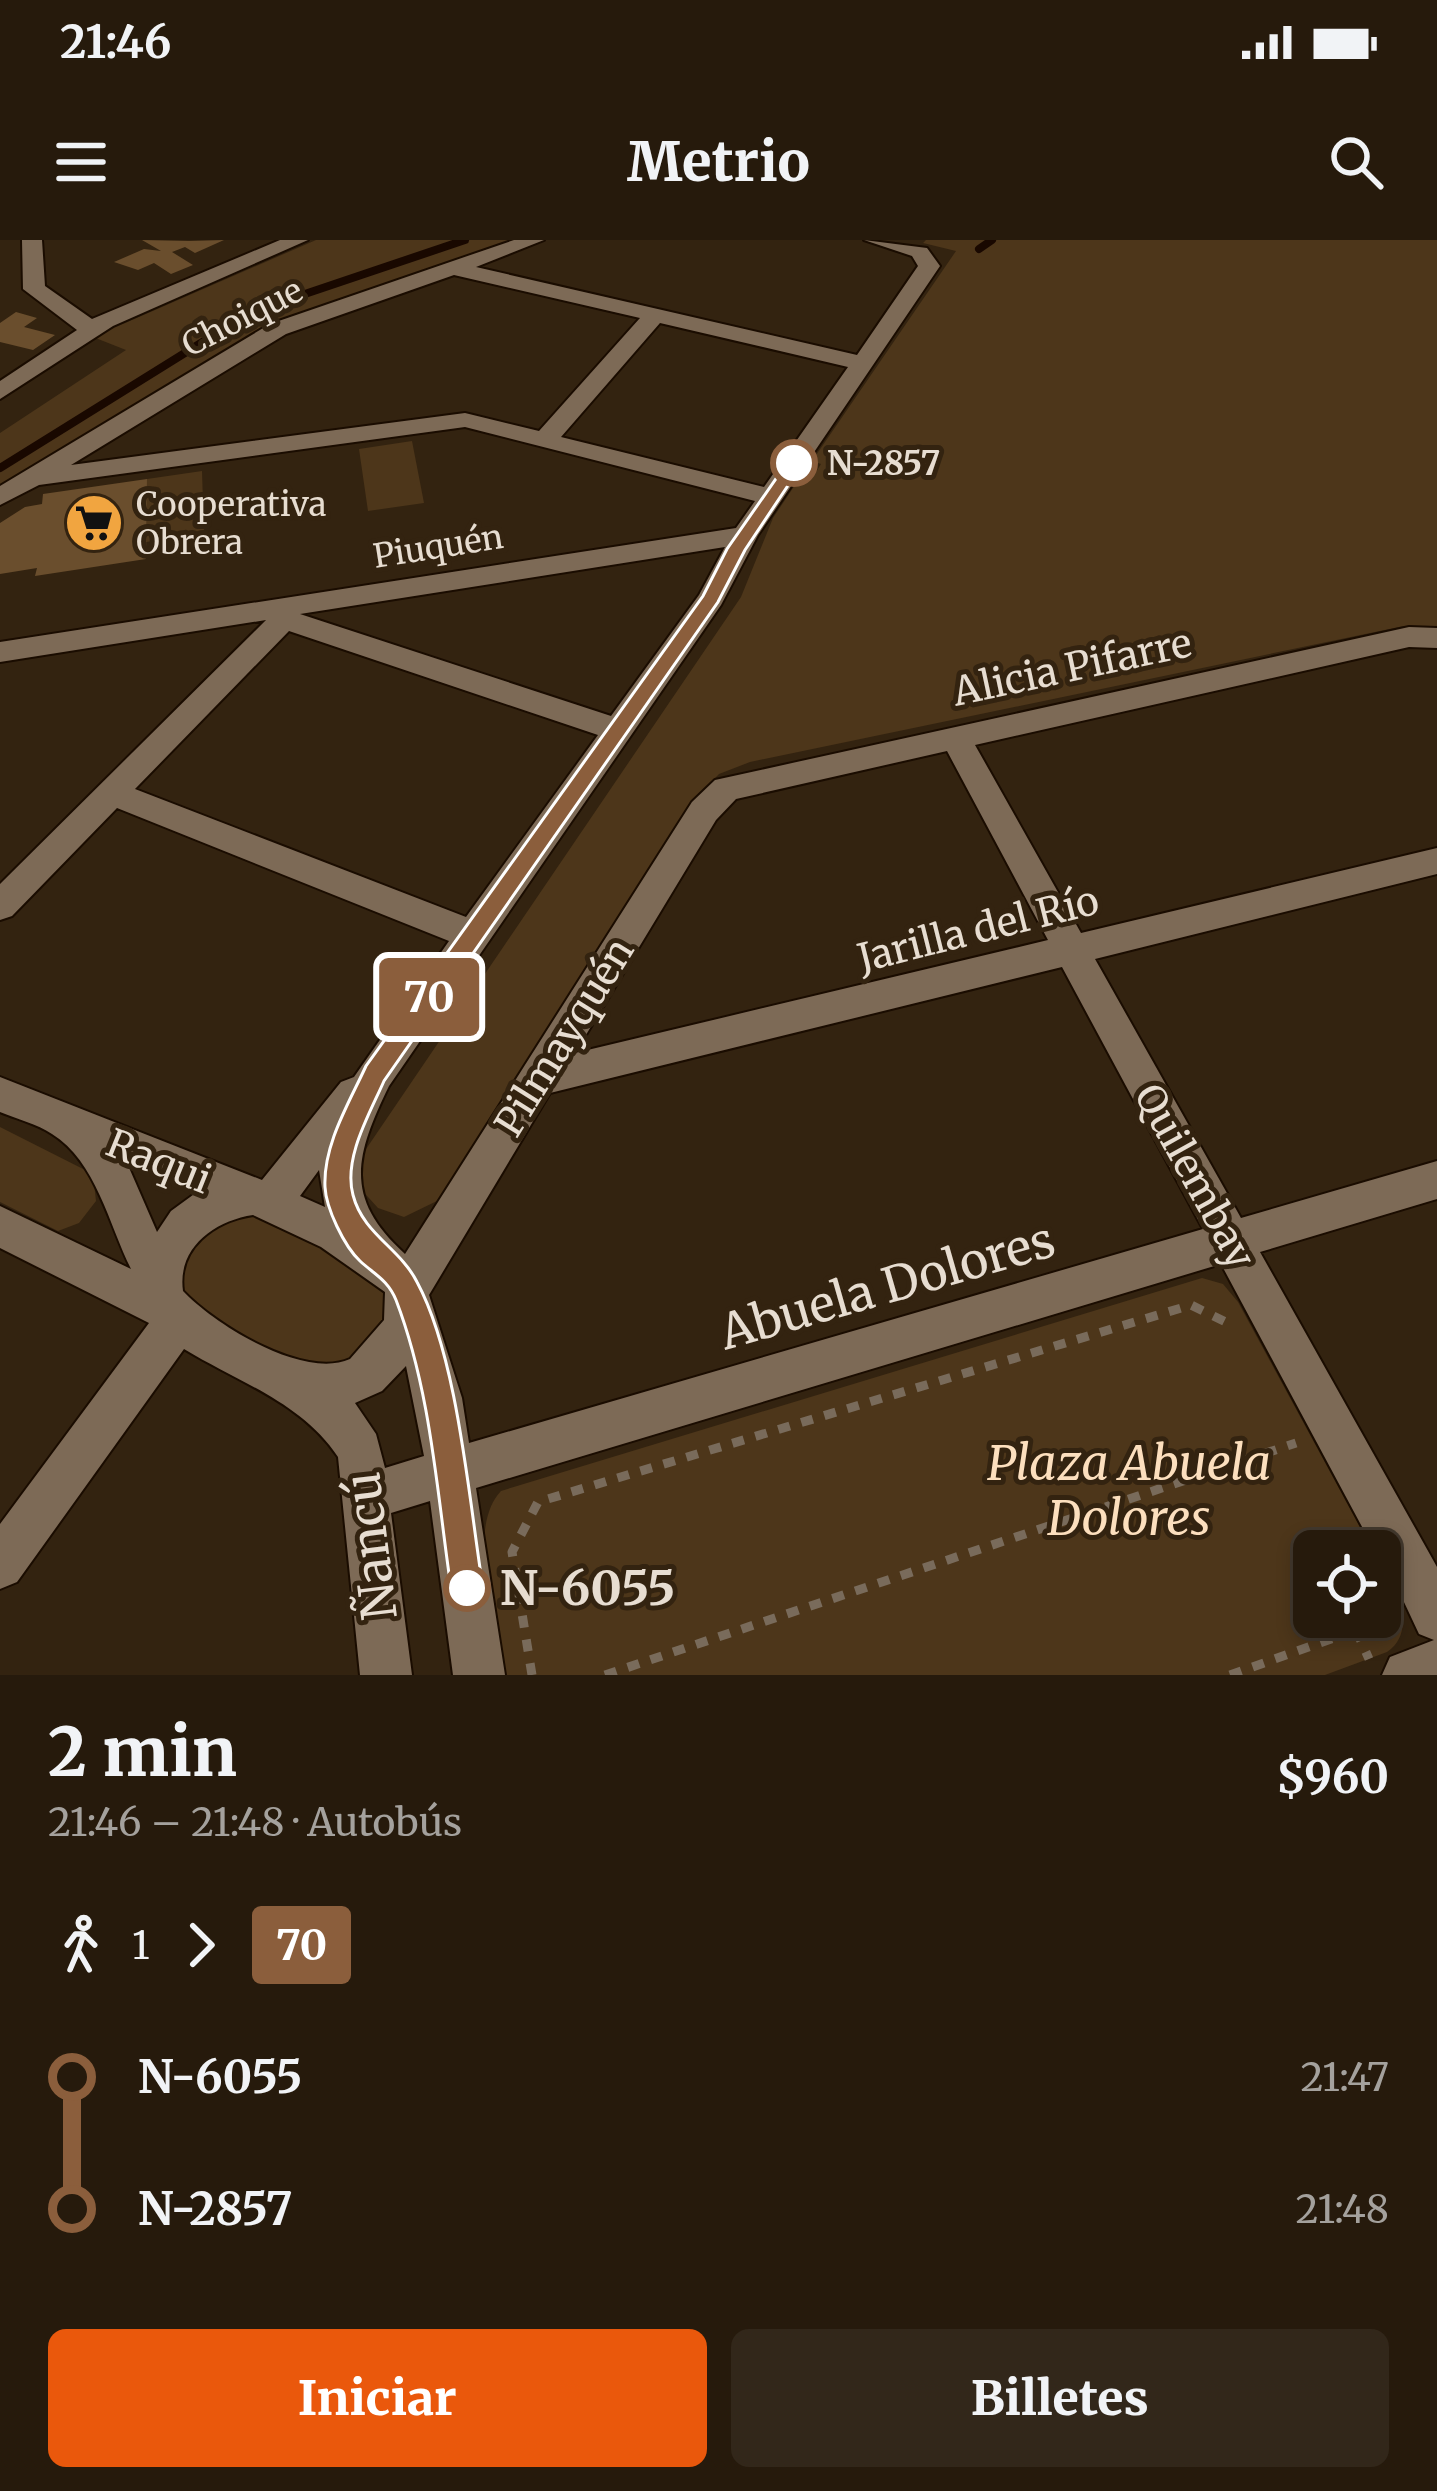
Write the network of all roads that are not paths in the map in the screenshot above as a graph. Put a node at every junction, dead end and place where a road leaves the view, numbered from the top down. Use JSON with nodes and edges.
{"nodes":[{"id":1,"x":32,"y":240,"type":"edge"},
{"id":2,"x":298,"y":240,"type":"edge"},
{"id":3,"x":534,"y":240,"type":"edge"},
{"id":4,"x":874,"y":240,"type":"edge"},
{"id":5,"x":452,"y":268,"type":"junction"},
{"id":6,"x":655,"y":315,"type":"junction"},
{"id":7,"x":91,"y":329,"type":"junction"},
{"id":8,"x":863,"y":364,"type":"junction"},
{"id":9,"x":0,"y":392,"type":"edge"},
{"id":10,"x":548,"y":437,"type":"junction"},
{"id":11,"x":10,"y":484,"type":"edge"},
{"id":12,"x":772,"y":496,"type":"junction"},
{"id":13,"x":745,"y":535,"type":"junction"},
{"id":14,"x":283,"y":613,"type":"junction"},
{"id":15,"x":1437,"y":638,"type":"edge"},
{"id":16,"x":0,"y":652,"type":"edge"},
{"id":17,"x":618,"y":730,"type":"junction"},
{"id":18,"x":954,"y":735,"type":"junction"},
{"id":19,"x":726,"y":789,"type":"joint"},
{"id":20,"x":112,"y":793,"type":"junction"},
{"id":21,"x":1437,"y":861,"type":"edge"},
{"id":22,"x":0,"y":906,"type":"edge"},
{"id":23,"x":473,"y":935,"type":"junction"},
{"id":24,"x":1071,"y":950,"type":"junction"},
{"id":25,"x":375,"y":1074,"type":"junction"},
{"id":26,"x":538,"y":1079,"type":"junction"},
{"id":27,"x":0,"y":1094,"type":"edge"},
{"id":28,"x":68,"y":1126,"type":"junction"},
{"id":29,"x":1437,"y":1180,"type":"edge"},
{"id":30,"x":259,"y":1200,"type":"junction"},
{"id":31,"x":0,"y":1226,"type":"edge"},
{"id":32,"x":1231,"y":1241,"type":"junction"},
{"id":33,"x":369,"y":1251,"type":"junction"},
{"id":34,"x":408,"y":1299,"type":"junction"},
{"id":35,"x":168,"y":1302,"type":"junction"},
{"id":36,"x":286,"y":1380,"type":"junction"},
{"id":37,"x":451,"y":1472,"type":"junction"},
{"id":38,"x":369,"y":1496,"type":"junction"},
{"id":39,"x":0,"y":1565,"type":"edge"},
{"id":40,"x":1437,"y":1616,"type":"edge"},
{"id":41,"x":1437,"y":1664,"type":"edge"},
{"id":42,"x":1388,"y":1667,"type":"edge"},
{"id":43,"x":386,"y":1675,"type":"edge"},
{"id":44,"x":479,"y":1675,"type":"edge"}],
"edges":[{"from":1,"to":7,"type":"street"},
{"from":2,"to":7,"type":"street"},
{"from":3,"to":5,"type":"street","name":"Choique"},
{"from":4,"to":8,"type":"street"},
{"from":5,"to":6,"type":"street"},
{"from":5,"to":11,"type":"street","name":"Choique"},
{"from":6,"to":8,"type":"street"},
{"from":6,"to":10,"type":"street"},
{"from":7,"to":9,"type":"street"},
{"from":8,"to":12,"type":"street"},
{"from":10,"to":11,"type":"street"},
{"from":10,"to":12,"type":"street"},
{"from":12,"to":13,"type":"street"},
{"from":13,"to":14,"type":"street","name":"Piuquén"},
{"from":13,"to":17,"type":"street"},
{"from":14,"to":16,"type":"street","name":"Piuquén"},
{"from":14,"to":17,"type":"street"},
{"from":14,"to":20,"type":"street"},
{"from":15,"to":18,"type":"street","name":"Alicia Pifarre"},
{"from":17,"to":23,"type":"street"},
{"from":18,"to":19,"type":"street","name":"Alicia Pifarre"},
{"from":18,"to":24,"type":"street","name":"Quilembay"},
{"from":19,"to":26,"type":"street","name":"Pilmayquén"},
{"from":20,"to":22,"type":"street"},
{"from":20,"to":23,"type":"street"},
{"from":21,"to":24,"type":"street","name":"Jarilla del Río"},
{"from":23,"to":25,"type":"street"},
{"from":24,"to":26,"type":"street","name":"Jarilla del Río"},
{"from":24,"to":32,"type":"street","name":"Quilembay"},
{"from":25,"to":30,"type":"street"},
{"from":25,"to":33,"type":"street"},
{"from":26,"to":34,"type":"street","name":"Pilmayquén"},
{"from":27,"to":28,"type":"street","name":"Raqui"},
{"from":28,"to":30,"type":"street","name":"Raqui"},
{"from":28,"to":35,"type":"street","name":"Raqui"},
{"from":29,"to":32,"type":"street","name":"Abuela Dolores"},
{"from":30,"to":33,"type":"street","name":"Raqui"},
{"from":30,"to":35,"type":"street","name":"Raqui"},
{"from":31,"to":35,"type":"street"},
{"from":32,"to":37,"type":"street","name":"Abuela Dolores"},
{"from":32,"to":40,"type":"street","name":"Quilembay"},
{"from":33,"to":34,"type":"street","name":"Raqui"},
{"from":34,"to":36,"type":"street"},
{"from":34,"to":37,"type":"street"},
{"from":35,"to":36,"type":"street"},
{"from":35,"to":39,"type":"street"},
{"from":36,"to":38,"type":"street","name":"Ñancú"},
{"from":37,"to":38,"type":"street","name":"Abuela Dolores"},
{"from":37,"to":44,"type":"street"},
{"from":38,"to":43,"type":"street","name":"Ñancú"},
{"from":41,"to":42,"type":"street"}]}
